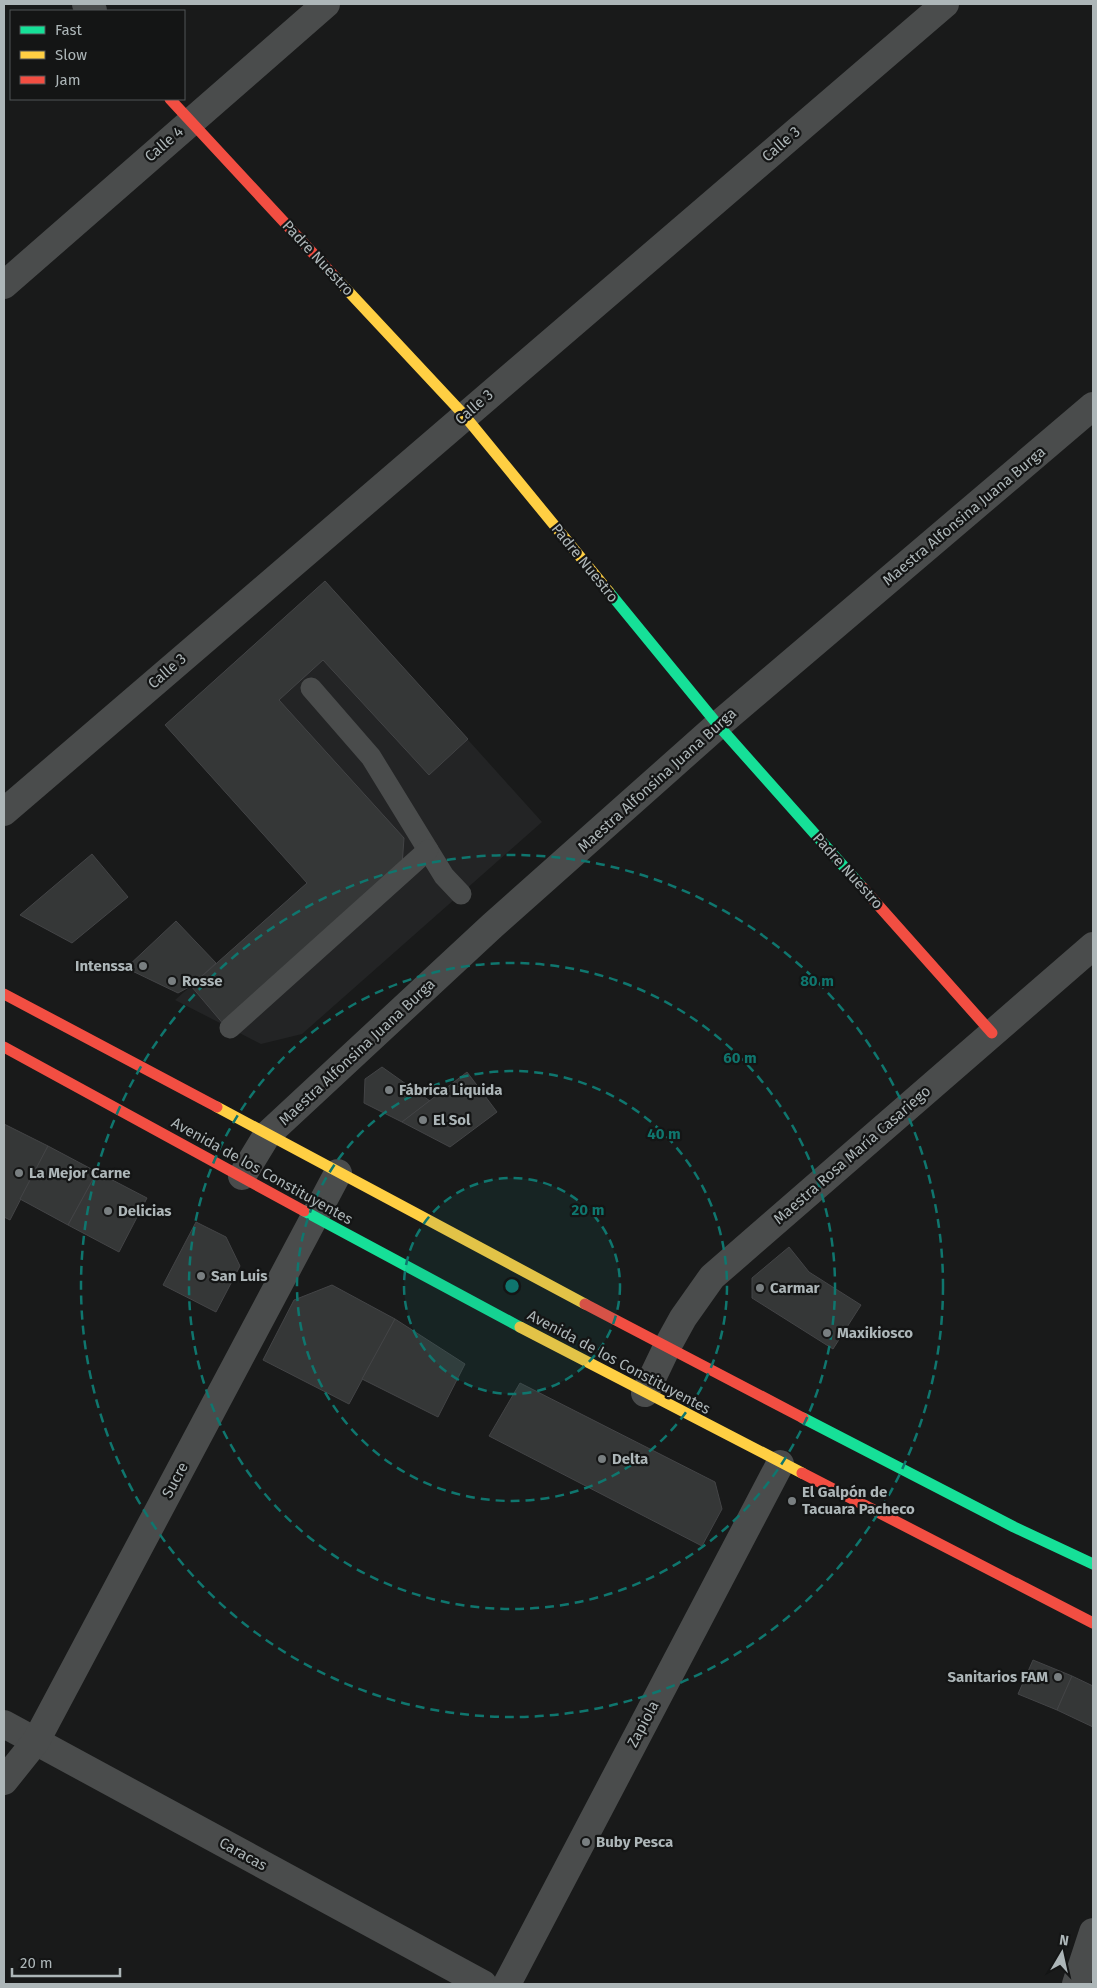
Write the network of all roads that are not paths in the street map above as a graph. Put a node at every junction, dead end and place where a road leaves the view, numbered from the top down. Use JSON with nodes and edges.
{"nodes":[{"id":1,"x":326,"y":4,"type":"edge"},
{"id":2,"x":945,"y":4,"type":"edge"},
{"id":3,"x":171,"y":100,"type":"edge"},
{"id":4,"x":190,"y":121,"type":"junction"},
{"id":5,"x":4,"y":285,"type":"edge"},
{"id":6,"x":1093,"y":406,"type":"edge"},
{"id":7,"x":464,"y":415,"type":"junction"},
{"id":8,"x":311,"y":688,"type":"dead end"},
{"id":9,"x":718,"y":724,"type":"junction"},
{"id":10,"x":4,"y":812,"type":"edge"},
{"id":11,"x":428,"y":850,"type":"junction"},
{"id":12,"x":461,"y":894,"type":"dead end"},
{"id":13,"x":1093,"y":946,"type":"edge"},
{"id":14,"x":4,"y":994,"type":"edge"},
{"id":15,"x":230,"y":1028,"type":"dead end"},
{"id":16,"x":992,"y":1033,"type":"junction"},
{"id":17,"x":4,"y":1048,"type":"edge"},
{"id":18,"x":267,"y":1135,"type":"junction"},
{"id":19,"x":338,"y":1174,"type":"junction"},
{"id":20,"x":242,"y":1176,"type":"junction"},
{"id":21,"x":314,"y":1217,"type":"junction"},
{"id":22,"x":667,"y":1346,"type":"junction"},
{"id":23,"x":645,"y":1393,"type":"junction"},
{"id":24,"x":780,"y":1464,"type":"junction"},
{"id":25,"x":1093,"y":1564,"type":"edge"},
{"id":26,"x":1093,"y":1623,"type":"edge"},
{"id":27,"x":4,"y":1724,"type":"edge"},
{"id":28,"x":36,"y":1741,"type":"junction"},
{"id":29,"x":4,"y":1780,"type":"edge"},
{"id":30,"x":1093,"y":1932,"type":"edge"},
{"id":31,"x":482,"y":1984,"type":"edge"},
{"id":32,"x":507,"y":1984,"type":"edge"},
{"id":33,"x":1076,"y":1984,"type":"edge"}],
"edges":[{"from":1,"to":4,"type":"street","name":"Calle 4"},
{"from":2,"to":7,"type":"street","name":"Calle 3"},
{"from":3,"to":4,"type":"main road","name":"Padre Nuestro"},
{"from":4,"to":5,"type":"street","name":"Calle 4"},
{"from":4,"to":7,"type":"main road","name":"Padre Nuestro"},
{"from":6,"to":9,"type":"street","name":"Maestra Alfonsina Juana Burga"},
{"from":7,"to":9,"type":"main road","name":"Padre Nuestro"},
{"from":7,"to":10,"type":"street","name":"Calle 3"},
{"from":8,"to":11,"type":"lane"},
{"from":9,"to":16,"type":"main road","name":"Padre Nuestro"},
{"from":9,"to":18,"type":"street","name":"Maestra Alfonsina Juana Burga"},
{"from":11,"to":12,"type":"lane"},
{"from":11,"to":15,"type":"lane"},
{"from":13,"to":16,"type":"street","name":"Maestra Rosa María Casariego"},
{"from":14,"to":18,"type":"main road"},
{"from":16,"to":22,"type":"street","name":"Maestra Rosa María Casariego"},
{"from":17,"to":20,"type":"main road","name":"Avenida de los Constituyentes"},
{"from":18,"to":19,"type":"main road"},
{"from":18,"to":20,"type":"street","name":"Maestra Alfonsina Juana Burga"},
{"from":19,"to":21,"type":"street","name":"Sucre"},
{"from":19,"to":22,"type":"main road"},
{"from":20,"to":21,"type":"main road","name":"Avenida de los Constituyentes"},
{"from":21,"to":23,"type":"main road","name":"Avenida de los Constituyentes"},
{"from":21,"to":28,"type":"street","name":"Sucre"},
{"from":22,"to":23,"type":"street","name":"Maestra Rosa María Casariego"},
{"from":22,"to":25,"type":"main road"},
{"from":23,"to":24,"type":"main road","name":"Avenida de los Constituyentes"},
{"from":24,"to":26,"type":"main road","name":"Avenida de los Constituyentes"},
{"from":24,"to":32,"type":"street","name":"Zapiola"},
{"from":27,"to":28,"type":"street","name":"Caracas"},
{"from":28,"to":29,"type":"street","name":"Sucre"},
{"from":28,"to":31,"type":"street","name":"Caracas"},
{"from":30,"to":33,"type":"street"}]}
